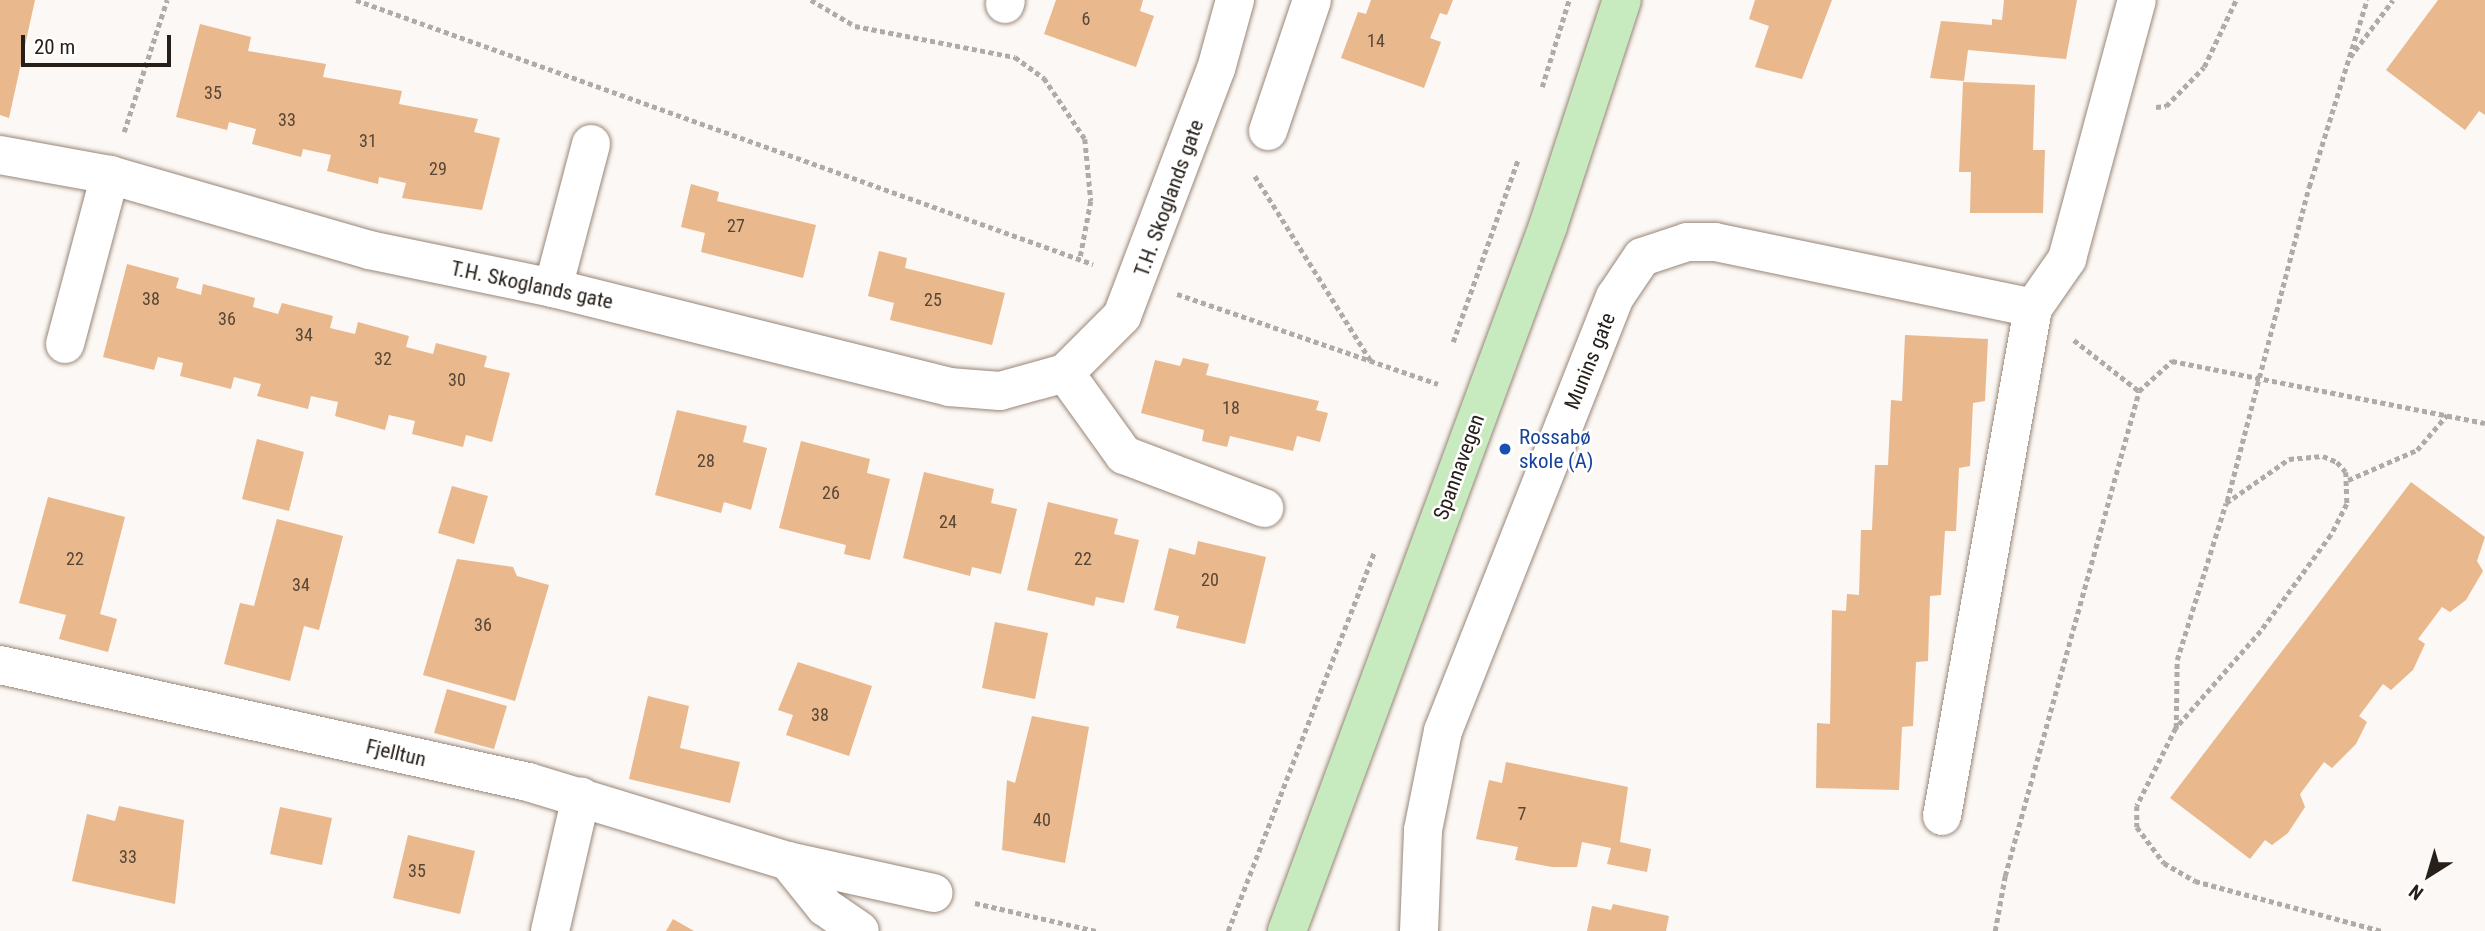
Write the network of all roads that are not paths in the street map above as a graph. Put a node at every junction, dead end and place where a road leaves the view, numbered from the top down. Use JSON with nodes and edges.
{"nodes":[{"id":1,"x":1235,"y":0,"type":"edge"},
{"id":2,"x":1312,"y":0,"type":"edge"},
{"id":3,"x":1622,"y":0,"type":"edge"},
{"id":4,"x":2137,"y":0,"type":"edge"},
{"id":5,"x":1268,"y":131,"type":"dead end"},
{"id":6,"x":591,"y":144,"type":"dead end"},
{"id":7,"x":0,"y":155,"type":"edge"},
{"id":8,"x":110,"y":175,"type":"junction"},
{"id":9,"x":553,"y":288,"type":"junction"},
{"id":10,"x":2033,"y":308,"type":"junction"},
{"id":11,"x":65,"y":344,"type":"dead end"},
{"id":12,"x":1065,"y":373,"type":"junction"},
{"id":13,"x":1264,"y":508,"type":"dead end"},
{"id":14,"x":0,"y":665,"type":"edge"},
{"id":15,"x":581,"y":797,"type":"junction"},
{"id":16,"x":1941,"y":816,"type":"dead end"},
{"id":17,"x":788,"y":860,"type":"junction"},
{"id":18,"x":934,"y":893,"type":"road end"},
{"id":19,"x":550,"y":931,"type":"edge"},
{"id":20,"x":860,"y":931,"type":"edge"},
{"id":21,"x":1287,"y":931,"type":"edge"},
{"id":22,"x":1419,"y":931,"type":"edge"}],
"edges":[{"from":1,"to":12,"type":"street","name":"T.H. Skoglands gate"},
{"from":2,"to":5,"type":"street"},
{"from":3,"to":21,"type":"main road","name":"Spannavegen"},
{"from":4,"to":10,"type":"street"},
{"from":6,"to":9,"type":"street"},
{"from":7,"to":8,"type":"street","name":"T.H. Skoglands gate"},
{"from":8,"to":9,"type":"street","name":"T.H. Skoglands gate"},
{"from":8,"to":11,"type":"street"},
{"from":9,"to":12,"type":"street","name":"T.H. Skoglands gate"},
{"from":10,"to":16,"type":"street"},
{"from":10,"to":22,"type":"street","name":"Munins gate"},
{"from":12,"to":13,"type":"street"},
{"from":14,"to":15,"type":"street","name":"Fjelltun"},
{"from":15,"to":17,"type":"street","name":"Fjelltun"},
{"from":15,"to":19,"type":"street"},
{"from":17,"to":18,"type":"street","name":"Fjelltun"},
{"from":17,"to":20,"type":"street"}]}
